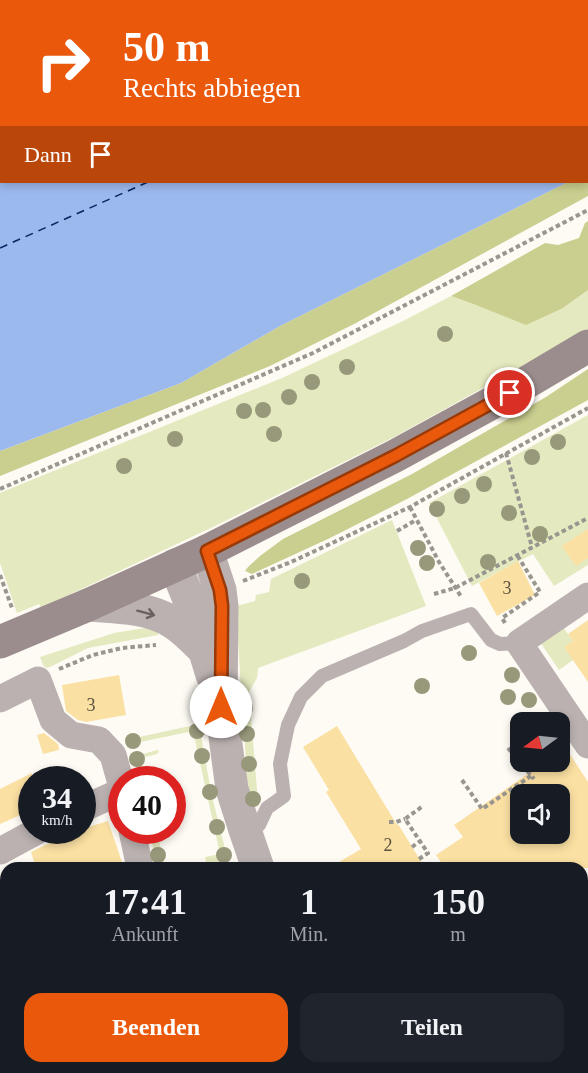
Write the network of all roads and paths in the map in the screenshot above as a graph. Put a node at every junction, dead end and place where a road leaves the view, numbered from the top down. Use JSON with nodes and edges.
{"nodes":[{"id":1,"x":588,"y":210,"type":"edge"},
{"id":2,"x":588,"y":346,"type":"edge"},
{"id":3,"x":588,"y":408,"type":"edge"},
{"id":4,"x":506,"y":453,"type":"junction"},
{"id":5,"x":0,"y":489,"type":"edge"},
{"id":6,"x":410,"y":507,"type":"junction"},
{"id":7,"x":588,"y":518,"type":"edge"},
{"id":8,"x":416,"y":520,"type":"junction"},
{"id":9,"x":398,"y":531,"type":"dead end"},
{"id":10,"x":532,"y":548,"type":"junction"},
{"id":11,"x":207,"y":551,"type":"junction"},
{"id":12,"x":517,"y":555,"type":"junction"},
{"id":13,"x":176,"y":565,"type":"junction"},
{"id":14,"x":0,"y":575,"type":"edge"},
{"id":15,"x":455,"y":588,"type":"junction"},
{"id":16,"x":220,"y":590,"type":"junction"},
{"id":17,"x":434,"y":594,"type":"dead end"},
{"id":18,"x":588,"y":596,"type":"edge"},
{"id":19,"x":88,"y":605,"type":"junction"},
{"id":20,"x":471,"y":614,"type":"junction"},
{"id":21,"x":172,"y":622,"type":"junction"},
{"id":22,"x":7,"y":628,"type":"edge"},
{"id":23,"x":519,"y":643,"type":"junction"},
{"id":24,"x":205,"y":651,"type":"junction"},
{"id":25,"x":38,"y":680,"type":"junction"},
{"id":26,"x":0,"y":699,"type":"edge"},
{"id":27,"x":221,"y":707,"type":"junction"},
{"id":28,"x":588,"y":745,"type":"edge"},
{"id":29,"x":508,"y":748,"type":"dead end"},
{"id":30,"x":116,"y":766,"type":"edge"},
{"id":31,"x":462,"y":780,"type":"dead end"},
{"id":32,"x":423,"y":806,"type":"dead end"},
{"id":33,"x":405,"y":819,"type":"junction"},
{"id":34,"x":389,"y":822,"type":"dead end"},
{"id":35,"x":245,"y":830,"type":"junction"},
{"id":36,"x":18,"y":841,"type":"edge"},
{"id":37,"x":420,"y":841,"type":"junction"},
{"id":38,"x":135,"y":844,"type":"edge"},
{"id":39,"x":412,"y":847,"type":"dead end"},
{"id":40,"x":0,"y":851,"type":"edge"},
{"id":41,"x":419,"y":859,"type":"dead end"},
{"id":42,"x":139,"y":862,"type":"edge"},
{"id":43,"x":256,"y":862,"type":"edge"}],
"edges":[{"from":1,"to":5,"type":"path"},
{"from":2,"to":11,"type":"main road"},
{"from":3,"to":4,"type":"path"},
{"from":4,"to":6,"type":"path"},
{"from":4,"to":10,"type":"path"},
{"from":6,"to":8,"type":"path"},
{"from":6,"to":16,"type":"path"},
{"from":7,"to":10,"type":"path"},
{"from":8,"to":9,"type":"path"},
{"from":8,"to":15,"type":"path"},
{"from":10,"to":12,"type":"path"},
{"from":11,"to":13,"type":"main road"},
{"from":11,"to":16,"type":"street"},
{"from":12,"to":15,"type":"path"},
{"from":12,"to":23,"type":"path"},
{"from":13,"to":19,"type":"main road"},
{"from":13,"to":24,"type":"street"},
{"from":14,"to":22,"type":"path"},
{"from":15,"to":17,"type":"path"},
{"from":15,"to":20,"type":"path"},
{"from":16,"to":27,"type":"street"},
{"from":18,"to":23,"type":"street"},
{"from":19,"to":21,"type":"street","one_way":true},
{"from":19,"to":22,"type":"main road"},
{"from":20,"to":23,"type":"lane"},
{"from":20,"to":35,"type":"lane"},
{"from":21,"to":24,"type":"street"},
{"from":21,"to":25,"type":"path"},
{"from":23,"to":28,"type":"street"},
{"from":24,"to":27,"type":"street"},
{"from":25,"to":26,"type":"street"},
{"from":25,"to":30,"type":"street"},
{"from":27,"to":35,"type":"street"},
{"from":29,"to":31,"type":"path"},
{"from":32,"to":33,"type":"path"},
{"from":33,"to":34,"type":"path"},
{"from":33,"to":37,"type":"path"},
{"from":35,"to":43,"type":"street"},
{"from":36,"to":40,"type":"street"},
{"from":37,"to":39,"type":"path"},
{"from":37,"to":41,"type":"path"},
{"from":38,"to":42,"type":"street"}]}
